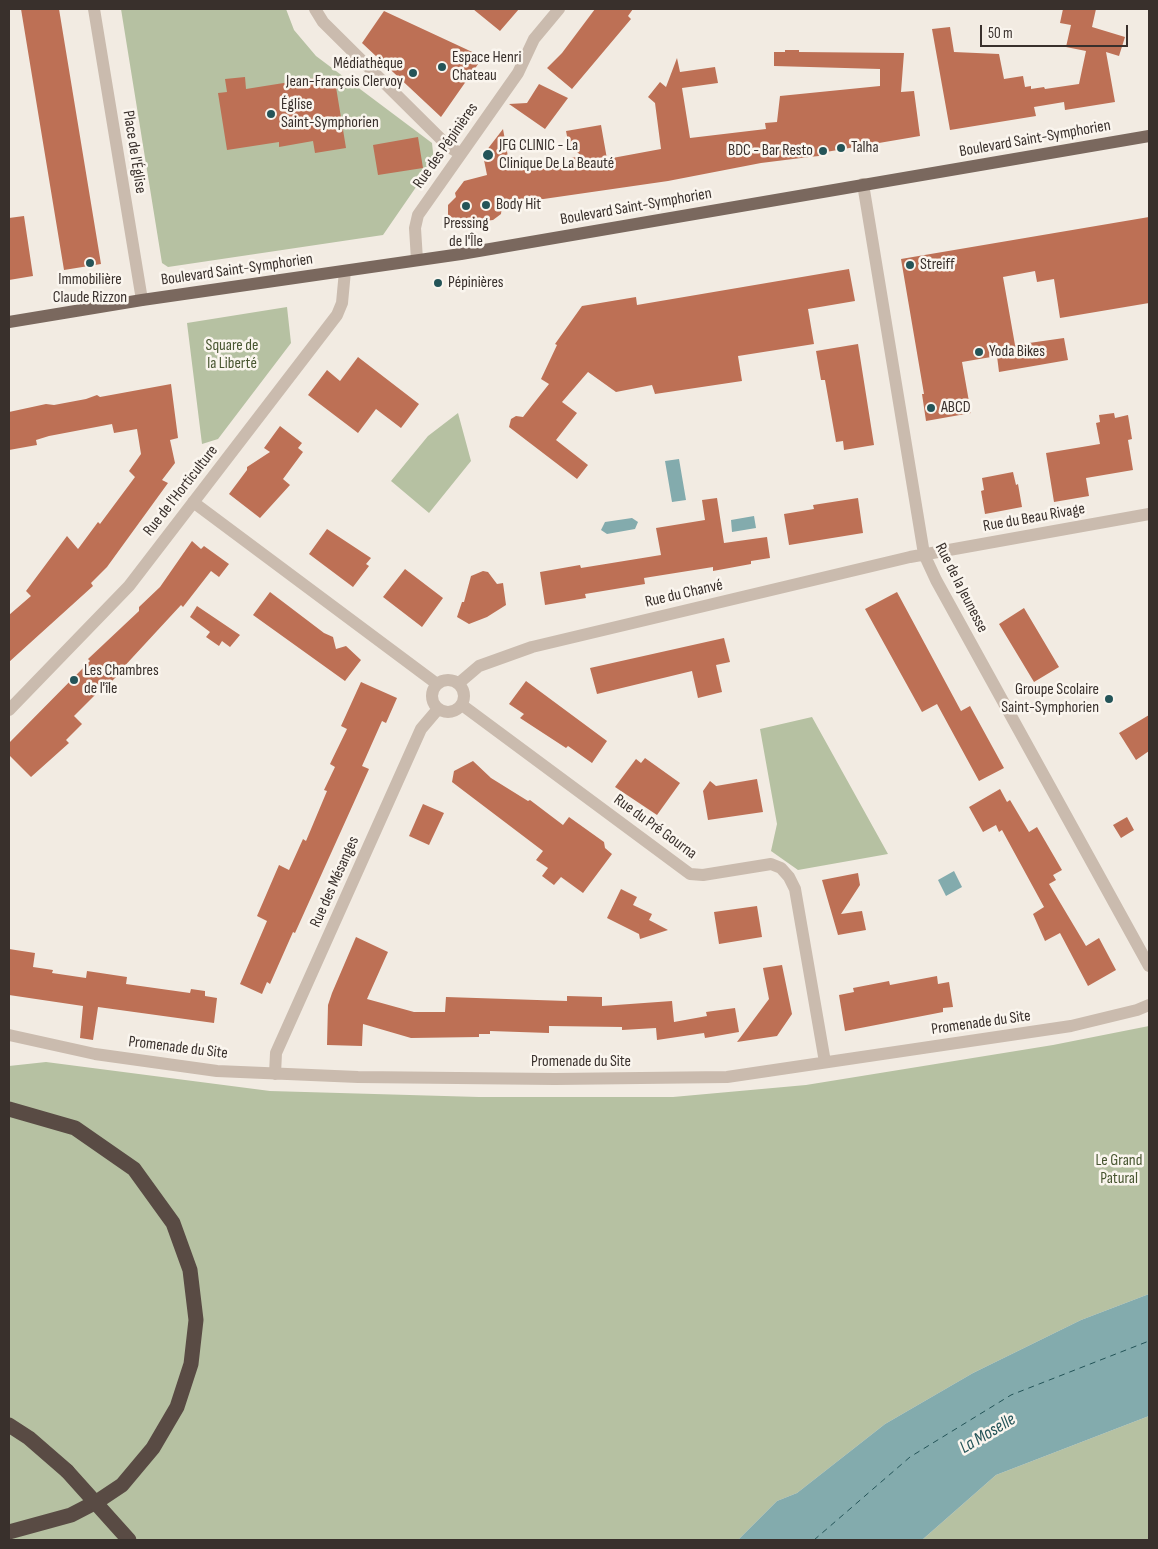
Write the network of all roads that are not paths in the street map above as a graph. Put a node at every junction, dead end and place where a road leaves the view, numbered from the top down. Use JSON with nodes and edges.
{"nodes":[{"id":1,"x":94,"y":9,"type":"edge"},
{"id":2,"x":315,"y":9,"type":"edge"},
{"id":3,"x":559,"y":9,"type":"edge"},
{"id":4,"x":1149,"y":136,"type":"edge"},
{"id":5,"x":461,"y":154,"type":"junction"},
{"id":6,"x":863,"y":184,"type":"junction"},
{"id":7,"x":417,"y":260,"type":"junction"},
{"id":8,"x":345,"y":271,"type":"junction"},
{"id":9,"x":142,"y":300,"type":"junction"},
{"id":10,"x":9,"y":322,"type":"edge"},
{"id":11,"x":194,"y":502,"type":"junction"},
{"id":12,"x":1149,"y":514,"type":"edge"},
{"id":13,"x":924,"y":554,"type":"junction"},
{"id":14,"x":459,"y":683,"type":"junction"},
{"id":15,"x":437,"y":684,"type":"junction"},
{"id":16,"x":462,"y":705,"type":"junction"},
{"id":17,"x":438,"y":709,"type":"junction"},
{"id":18,"x":9,"y":710,"type":"edge"},
{"id":19,"x":1149,"y":966,"type":"edge"},
{"id":20,"x":1149,"y":1004,"type":"edge"},
{"id":21,"x":9,"y":1035,"type":"edge"},
{"id":22,"x":825,"y":1062,"type":"junction"},
{"id":23,"x":275,"y":1074,"type":"junction"},
{"id":24,"x":9,"y":1109,"type":"edge"},
{"id":25,"x":9,"y":1425,"type":"edge"},
{"id":26,"x":9,"y":1532,"type":"edge"},
{"id":27,"x":129,"y":1540,"type":"edge"}],
"edges":[{"from":1,"to":9,"type":"street","name":"Place de l'Église"},
{"from":2,"to":5,"type":"street"},
{"from":3,"to":5,"type":"street","name":"Rue des Pépinières"},
{"from":4,"to":6,"type":"main road","name":"Boulevard Saint-Symphorien"},
{"from":5,"to":7,"type":"street","name":"Rue des Pépinières"},
{"from":6,"to":7,"type":"main road","name":"Boulevard Saint-Symphorien"},
{"from":6,"to":13,"type":"street","name":"Rue de la Jeunesse"},
{"from":7,"to":8,"type":"main road","name":"Boulevard Saint-Symphorien"},
{"from":8,"to":9,"type":"main road","name":"Boulevard Saint-Symphorien"},
{"from":8,"to":11,"type":"street","name":"Rue de l'Horticulture"},
{"from":9,"to":10,"type":"main road","name":"Boulevard Saint-Symphorien"},
{"from":11,"to":15,"type":"street"},
{"from":11,"to":18,"type":"street","name":"Rue de l'Horticulture"},
{"from":12,"to":13,"type":"street","name":"Rue du Beau Rivage"},
{"from":13,"to":14,"type":"street","name":"Rue du Chanvé"},
{"from":13,"to":19,"type":"street","name":"Rue de la Jeunesse"},
{"from":14,"to":15,"type":"street"},
{"from":14,"to":16,"type":"street"},
{"from":15,"to":17,"type":"street"},
{"from":16,"to":17,"type":"street"},
{"from":16,"to":22,"type":"street","name":"Rue du Pré Gourna"},
{"from":17,"to":23,"type":"street","name":"Rue des Mésanges"},
{"from":20,"to":22,"type":"street","name":"Promenade du Site"},
{"from":21,"to":23,"type":"street","name":"Promenade du Site"},
{"from":22,"to":23,"type":"street","name":"Promenade du Site"},
{"from":24,"to":26,"type":"highway"},
{"from":25,"to":27,"type":"highway","bridge":true}]}
